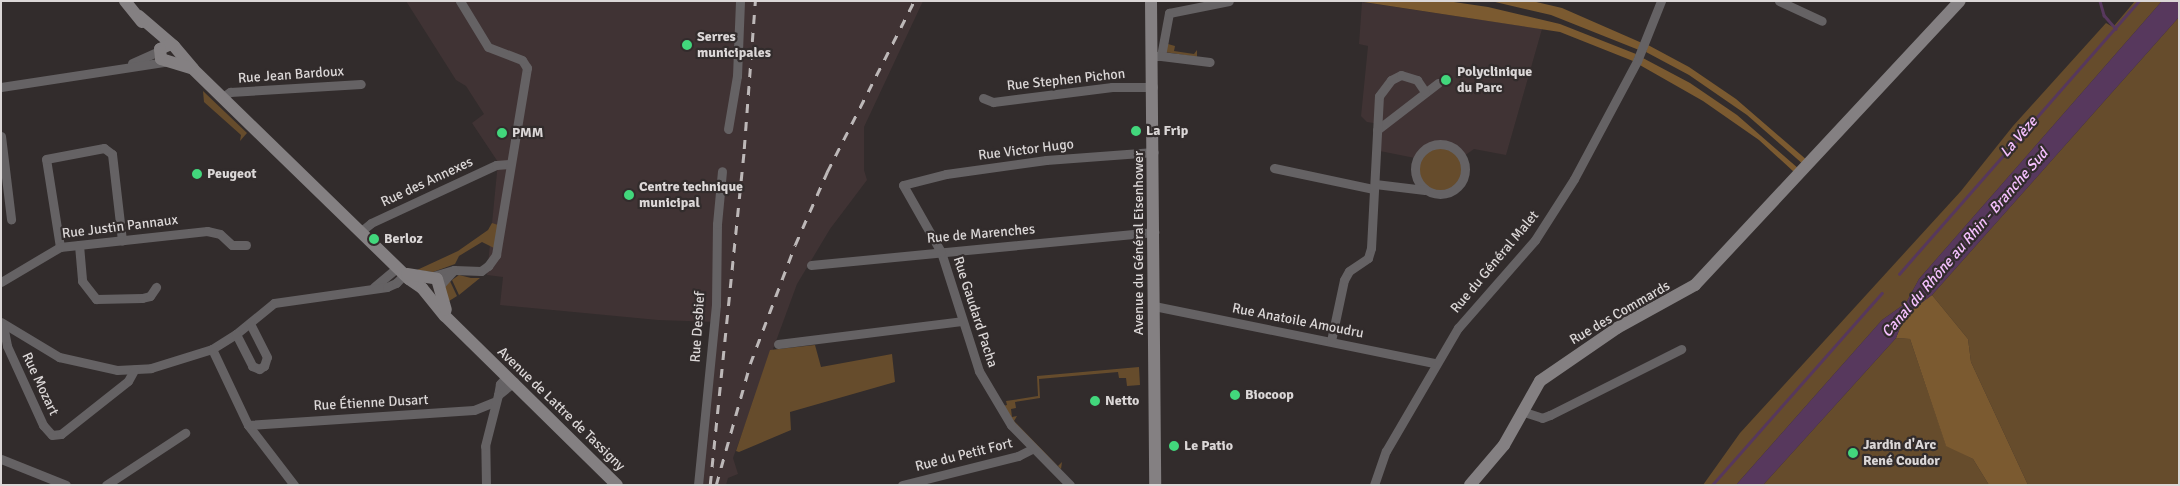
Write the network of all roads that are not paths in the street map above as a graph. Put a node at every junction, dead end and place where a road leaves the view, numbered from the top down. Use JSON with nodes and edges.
{"nodes":[{"id":1,"x":460,"y":1,"type":"edge"},
{"id":2,"x":740,"y":1,"type":"edge"},
{"id":3,"x":1151,"y":1,"type":"edge"},
{"id":4,"x":1229,"y":1,"type":"edge"},
{"id":5,"x":1661,"y":1,"type":"edge"},
{"id":6,"x":1779,"y":1,"type":"edge"},
{"id":7,"x":1960,"y":1,"type":"edge"},
{"id":8,"x":126,"y":2,"type":"edge"},
{"id":9,"x":1822,"y":22,"type":"dead end"},
{"id":10,"x":168,"y":53,"type":"junction"},
{"id":11,"x":1157,"y":56,"type":"junction"},
{"id":12,"x":1210,"y":62,"type":"dead end"},
{"id":13,"x":1438,"y":83,"type":"dead end"},
{"id":14,"x":361,"y":84,"type":"dead end"},
{"id":15,"x":1,"y":87,"type":"edge"},
{"id":16,"x":1153,"y":87,"type":"junction"},
{"id":17,"x":1425,"y":92,"type":"junction"},
{"id":18,"x":223,"y":97,"type":"junction"},
{"id":19,"x":983,"y":98,"type":"dead end"},
{"id":20,"x":728,"y":129,"type":"dead end"},
{"id":21,"x":1377,"y":130,"type":"junction"},
{"id":22,"x":1,"y":136,"type":"edge"},
{"id":23,"x":1154,"y":152,"type":"junction"},
{"id":24,"x":509,"y":164,"type":"junction"},
{"id":25,"x":1274,"y":168,"type":"dead end"},
{"id":26,"x":722,"y":171,"type":"dead end"},
{"id":27,"x":903,"y":185,"type":"joint"},
{"id":28,"x":1375,"y":186,"type":"junction"},
{"id":29,"x":1425,"y":190,"type":"junction"},
{"id":30,"x":11,"y":219,"type":"dead end"},
{"id":31,"x":360,"y":232,"type":"junction"},
{"id":32,"x":1154,"y":232,"type":"junction"},
{"id":33,"x":122,"y":240,"type":"junction"},
{"id":34,"x":79,"y":245,"type":"junction"},
{"id":35,"x":246,"y":246,"type":"dead end"},
{"id":36,"x":60,"y":247,"type":"junction"},
{"id":37,"x":940,"y":252,"type":"junction"},
{"id":38,"x":811,"y":265,"type":"dead end"},
{"id":39,"x":401,"y":271,"type":"junction"},
{"id":40,"x":1,"y":282,"type":"edge"},
{"id":41,"x":431,"y":285,"type":"junction"},
{"id":42,"x":156,"y":286,"type":"dead end"},
{"id":43,"x":1154,"y":306,"type":"junction"},
{"id":44,"x":962,"y":320,"type":"junction"},
{"id":45,"x":250,"y":323,"type":"junction"},
{"id":46,"x":2,"y":324,"type":"edge"},
{"id":47,"x":236,"y":334,"type":"junction"},
{"id":48,"x":1331,"y":342,"type":"junction"},
{"id":49,"x":778,"y":344,"type":"dead end"},
{"id":50,"x":212,"y":349,"type":"junction"},
{"id":51,"x":1681,"y":349,"type":"dead end"},
{"id":52,"x":1436,"y":363,"type":"junction"},
{"id":53,"x":134,"y":370,"type":"junction"},
{"id":54,"x":510,"y":379,"type":"junction"},
{"id":55,"x":496,"y":398,"type":"junction"},
{"id":56,"x":1521,"y":411,"type":"junction"},
{"id":57,"x":248,"y":425,"type":"junction"},
{"id":58,"x":184,"y":433,"type":"dead end"},
{"id":59,"x":1032,"y":449,"type":"junction"},
{"id":60,"x":1,"y":459,"type":"edge"},
{"id":61,"x":66,"y":485,"type":"edge"},
{"id":62,"x":106,"y":485,"type":"edge"},
{"id":63,"x":294,"y":485,"type":"edge"},
{"id":64,"x":486,"y":485,"type":"edge"},
{"id":65,"x":617,"y":485,"type":"edge"},
{"id":66,"x":698,"y":485,"type":"edge"},
{"id":67,"x":902,"y":485,"type":"edge"},
{"id":68,"x":1070,"y":485,"type":"edge"},
{"id":69,"x":1155,"y":485,"type":"edge"},
{"id":70,"x":1374,"y":485,"type":"edge"},
{"id":71,"x":1470,"y":485,"type":"edge"}],
"edges":[{"from":1,"to":24,"type":"street"},
{"from":2,"to":20,"type":"street"},
{"from":3,"to":11,"type":"main road","name":"Avenue du Général Eisenhower"},
{"from":4,"to":11,"type":"street"},
{"from":5,"to":52,"type":"street","name":"Rue du Général Malet"},
{"from":6,"to":9,"type":"street"},
{"from":7,"to":56,"type":"main road","name":"Rue des Commards"},
{"from":8,"to":10,"type":"main road"},
{"from":10,"to":15,"type":"street"},
{"from":10,"to":18,"type":"main road"},
{"from":11,"to":12,"type":"street"},
{"from":11,"to":16,"type":"main road","name":"Avenue du Général Eisenhower"},
{"from":13,"to":17,"type":"street"},
{"from":14,"to":18,"type":"street","name":"Rue Jean Bardoux"},
{"from":16,"to":19,"type":"street","name":"Rue Stephen Pichon"},
{"from":16,"to":23,"type":"main road","name":"Avenue du Général Eisenhower"},
{"from":17,"to":21,"type":"street"},
{"from":17,"to":21,"type":"street"},
{"from":18,"to":31,"type":"main road"},
{"from":21,"to":28,"type":"street"},
{"from":22,"to":30,"type":"street"},
{"from":23,"to":27,"type":"street","name":"Rue Victor Hugo"},
{"from":23,"to":32,"type":"main road","name":"Avenue du Général Eisenhower"},
{"from":24,"to":31,"type":"street","name":"Rue des Annexes"},
{"from":24,"to":41,"type":"street"},
{"from":25,"to":28,"type":"street"},
{"from":26,"to":66,"type":"street","name":"Rue Desbief"},
{"from":27,"to":37,"type":"street","name":"Rue Gaudard Pacha"},
{"from":28,"to":29,"type":"street"},
{"from":28,"to":48,"type":"street"},
{"from":29,"to":29,"type":"street"},
{"from":31,"to":39,"type":"main road"},
{"from":32,"to":37,"type":"street","name":"Rue de Marenches"},
{"from":32,"to":43,"type":"main road","name":"Avenue du Général Eisenhower"},
{"from":33,"to":34,"type":"street","name":"Rue Justin Pannaux"},
{"from":33,"to":35,"type":"street","name":"Rue Justin Pannaux"},
{"from":33,"to":36,"type":"street"},
{"from":34,"to":36,"type":"street","name":"Rue Justin Pannaux"},
{"from":34,"to":42,"type":"street"},
{"from":36,"to":40,"type":"street","name":"Rue Justin Pannaux"},
{"from":37,"to":38,"type":"street","name":"Rue de Marenches"},
{"from":37,"to":44,"type":"street","name":"Rue Gaudard Pacha"},
{"from":39,"to":41,"type":"main road"},
{"from":39,"to":45,"type":"street"},
{"from":41,"to":54,"type":"main road","name":"Avenue de Lattre de Tassigny"},
{"from":43,"to":48,"type":"street","name":"Rue Anatoile Amoudru"},
{"from":43,"to":69,"type":"main road","name":"Avenue du Général Eisenhower"},
{"from":44,"to":49,"type":"street"},
{"from":44,"to":59,"type":"street","name":"Rue Gaudard Pacha"},
{"from":45,"to":47,"type":"street"},
{"from":45,"to":47,"type":"street"},
{"from":46,"to":53,"type":"street"},
{"from":46,"to":53,"type":"street","name":"Rue Mozart"},
{"from":47,"to":50,"type":"street"},
{"from":48,"to":52,"type":"street","name":"Rue Anatoile Amoudru"},
{"from":50,"to":53,"type":"street"},
{"from":50,"to":57,"type":"street"},
{"from":51,"to":56,"type":"street"},
{"from":52,"to":70,"type":"street","name":"Rue du Général Malet"},
{"from":54,"to":55,"type":"street","name":"Rue Étienne Dusart"},
{"from":54,"to":65,"type":"main road","name":"Avenue de Lattre de Tassigny"},
{"from":55,"to":57,"type":"street","name":"Rue Étienne Dusart"},
{"from":55,"to":64,"type":"street"},
{"from":56,"to":71,"type":"main road","name":"Rue des Commards"},
{"from":57,"to":63,"type":"street"},
{"from":58,"to":62,"type":"street"},
{"from":59,"to":67,"type":"street","name":"Rue du Petit Fort"},
{"from":59,"to":68,"type":"street","name":"Rue Gaudard Pacha"},
{"from":60,"to":61,"type":"street"}]}
